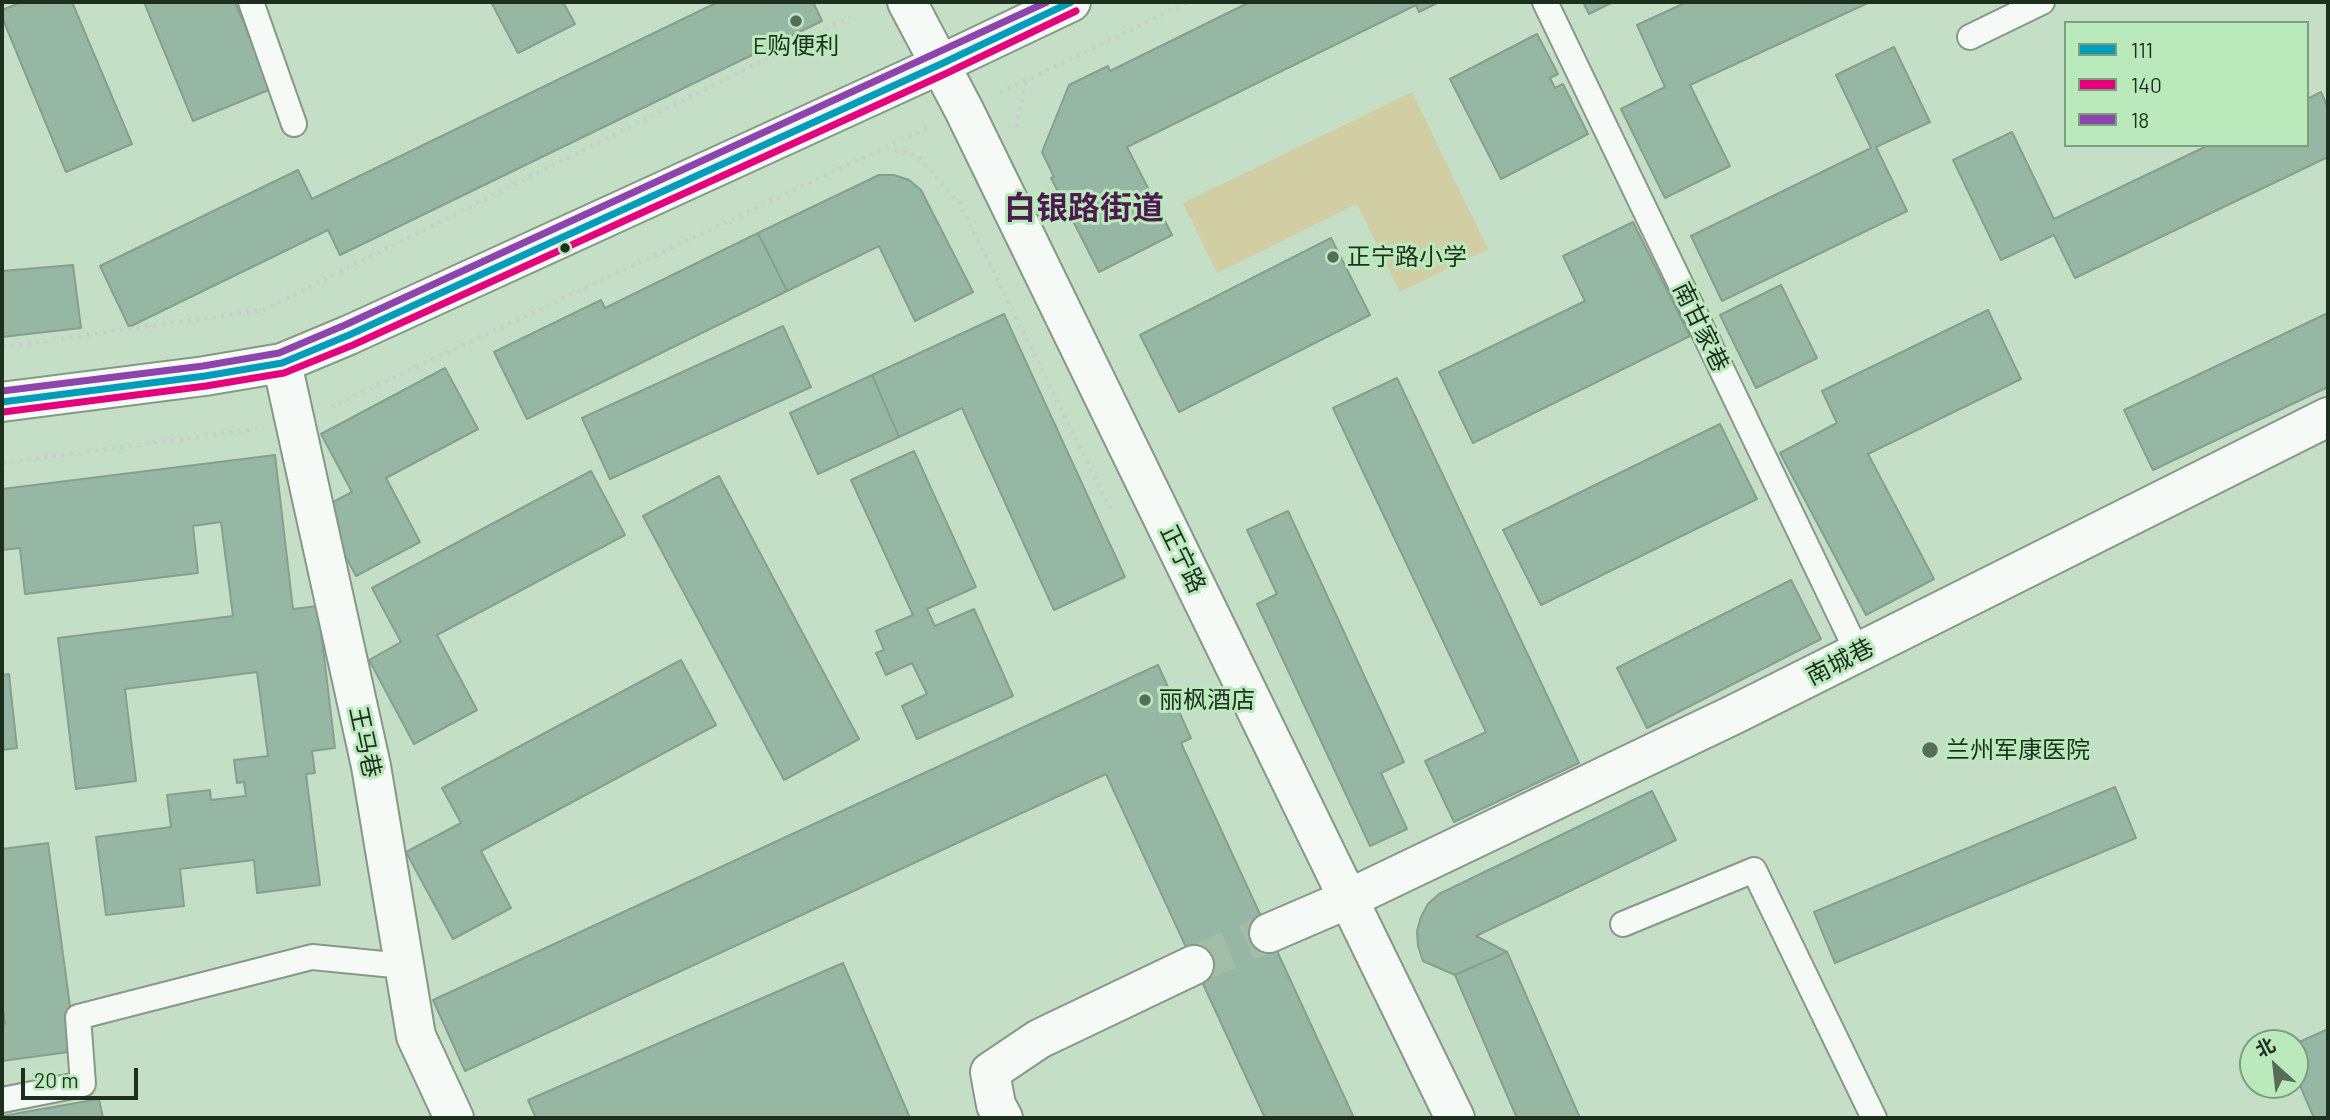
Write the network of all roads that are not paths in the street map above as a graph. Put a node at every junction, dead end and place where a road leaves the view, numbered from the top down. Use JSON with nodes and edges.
{"nodes":[{"id":1,"x":251,"y":2,"type":"edge"},
{"id":2,"x":907,"y":2,"type":"edge"},
{"id":3,"x":1071,"y":2,"type":"edge"},
{"id":4,"x":1545,"y":2,"type":"edge"},
{"id":5,"x":2042,"y":2,"type":"edge"},
{"id":6,"x":1970,"y":37,"type":"dead end"},
{"id":7,"x":941,"y":64,"type":"junction"},
{"id":8,"x":294,"y":124,"type":"dead end"},
{"id":9,"x":282,"y":363,"type":"junction"},
{"id":10,"x":2,"y":402,"type":"edge"},
{"id":11,"x":2328,"y":417,"type":"edge"},
{"id":12,"x":1858,"y":653,"type":"junction"},
{"id":13,"x":1348,"y":899,"type":"junction"},
{"id":14,"x":1623,"y":923,"type":"dead end"},
{"id":15,"x":1269,"y":933,"type":"tunnel mouth"},
{"id":16,"x":404,"y":965,"type":"junction"},
{"id":17,"x":1194,"y":965,"type":"tunnel mouth"},
{"id":18,"x":2,"y":1100,"type":"edge"},
{"id":19,"x":454,"y":1118,"type":"edge"},
{"id":20,"x":1003,"y":1118,"type":"edge"},
{"id":21,"x":1455,"y":1118,"type":"edge"},
{"id":22,"x":1874,"y":1118,"type":"edge"}],
"edges":[{"from":1,"to":8,"type":"lane"},
{"from":2,"to":7,"type":"street","name":"正宁路"},
{"from":3,"to":7,"type":"street"},
{"from":4,"to":12,"type":"lane","name":"南甘家巷"},
{"from":5,"to":6,"type":"lane"},
{"from":7,"to":9,"type":"street"},
{"from":7,"to":13,"type":"street","name":"正宁路"},
{"from":9,"to":10,"type":"street"},
{"from":9,"to":16,"type":"street","name":"王马巷"},
{"from":11,"to":12,"type":"street","name":"南城巷"},
{"from":12,"to":13,"type":"street","name":"南城巷"},
{"from":13,"to":15,"type":"street","name":"南城巷"},
{"from":13,"to":21,"type":"street","name":"正宁路"},
{"from":14,"to":22,"type":"lane"},
{"from":16,"to":18,"type":"lane"},
{"from":16,"to":19,"type":"street","name":"王马巷"},
{"from":17,"to":20,"type":"street"}]}
